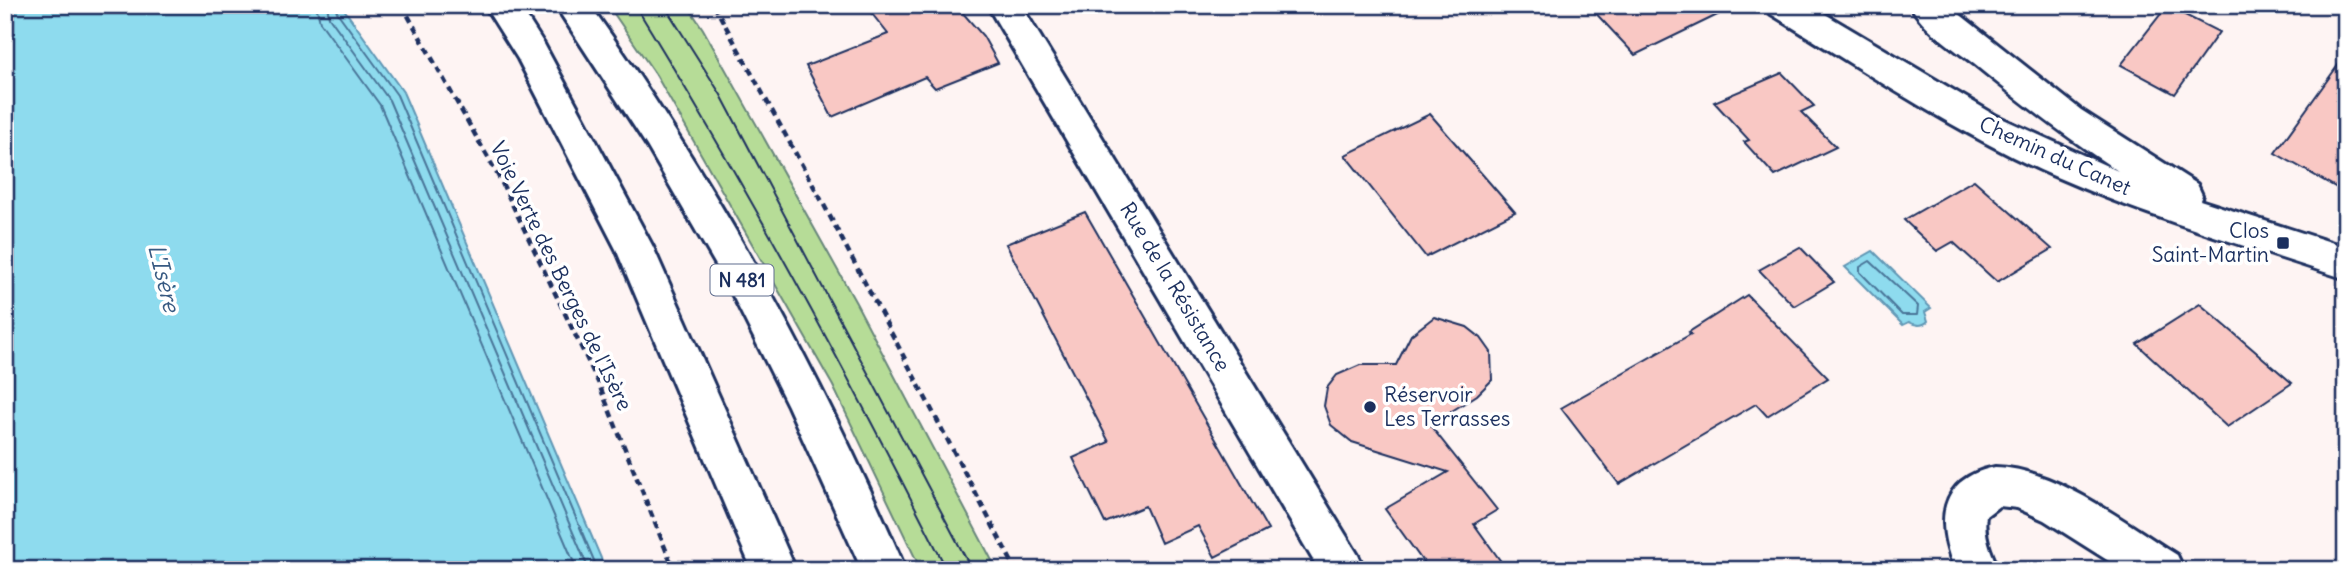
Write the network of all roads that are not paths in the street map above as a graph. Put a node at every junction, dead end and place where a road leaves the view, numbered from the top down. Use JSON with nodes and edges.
{"nodes":[{"id":1,"x":501,"y":5,"type":"edge"},
{"id":2,"x":572,"y":5,"type":"edge"},
{"id":3,"x":1004,"y":5,"type":"edge"},
{"id":4,"x":1783,"y":5,"type":"edge"},
{"id":5,"x":1927,"y":5,"type":"edge"},
{"id":6,"x":2221,"y":225,"type":"junction"},
{"id":7,"x":2346,"y":263,"type":"edge"},
{"id":8,"x":774,"y":570,"type":"edge"},
{"id":9,"x":884,"y":570,"type":"edge"},
{"id":10,"x":1343,"y":570,"type":"edge"},
{"id":11,"x":1978,"y":570,"type":"edge"},
{"id":12,"x":2162,"y":570,"type":"edge"}],
"edges":[{"from":1,"to":8,"type":"main road"},
{"from":2,"to":9,"type":"main road","number":"N 481"},
{"from":3,"to":10,"type":"main road","name":"Rue de la Résistance"},
{"from":4,"to":6,"type":"main road","name":"Chemin du Canet"},
{"from":5,"to":6,"type":"main road"},
{"from":6,"to":7,"type":"main road","name":"Chemin du Canet"},
{"from":11,"to":12,"type":"main road"}]}
